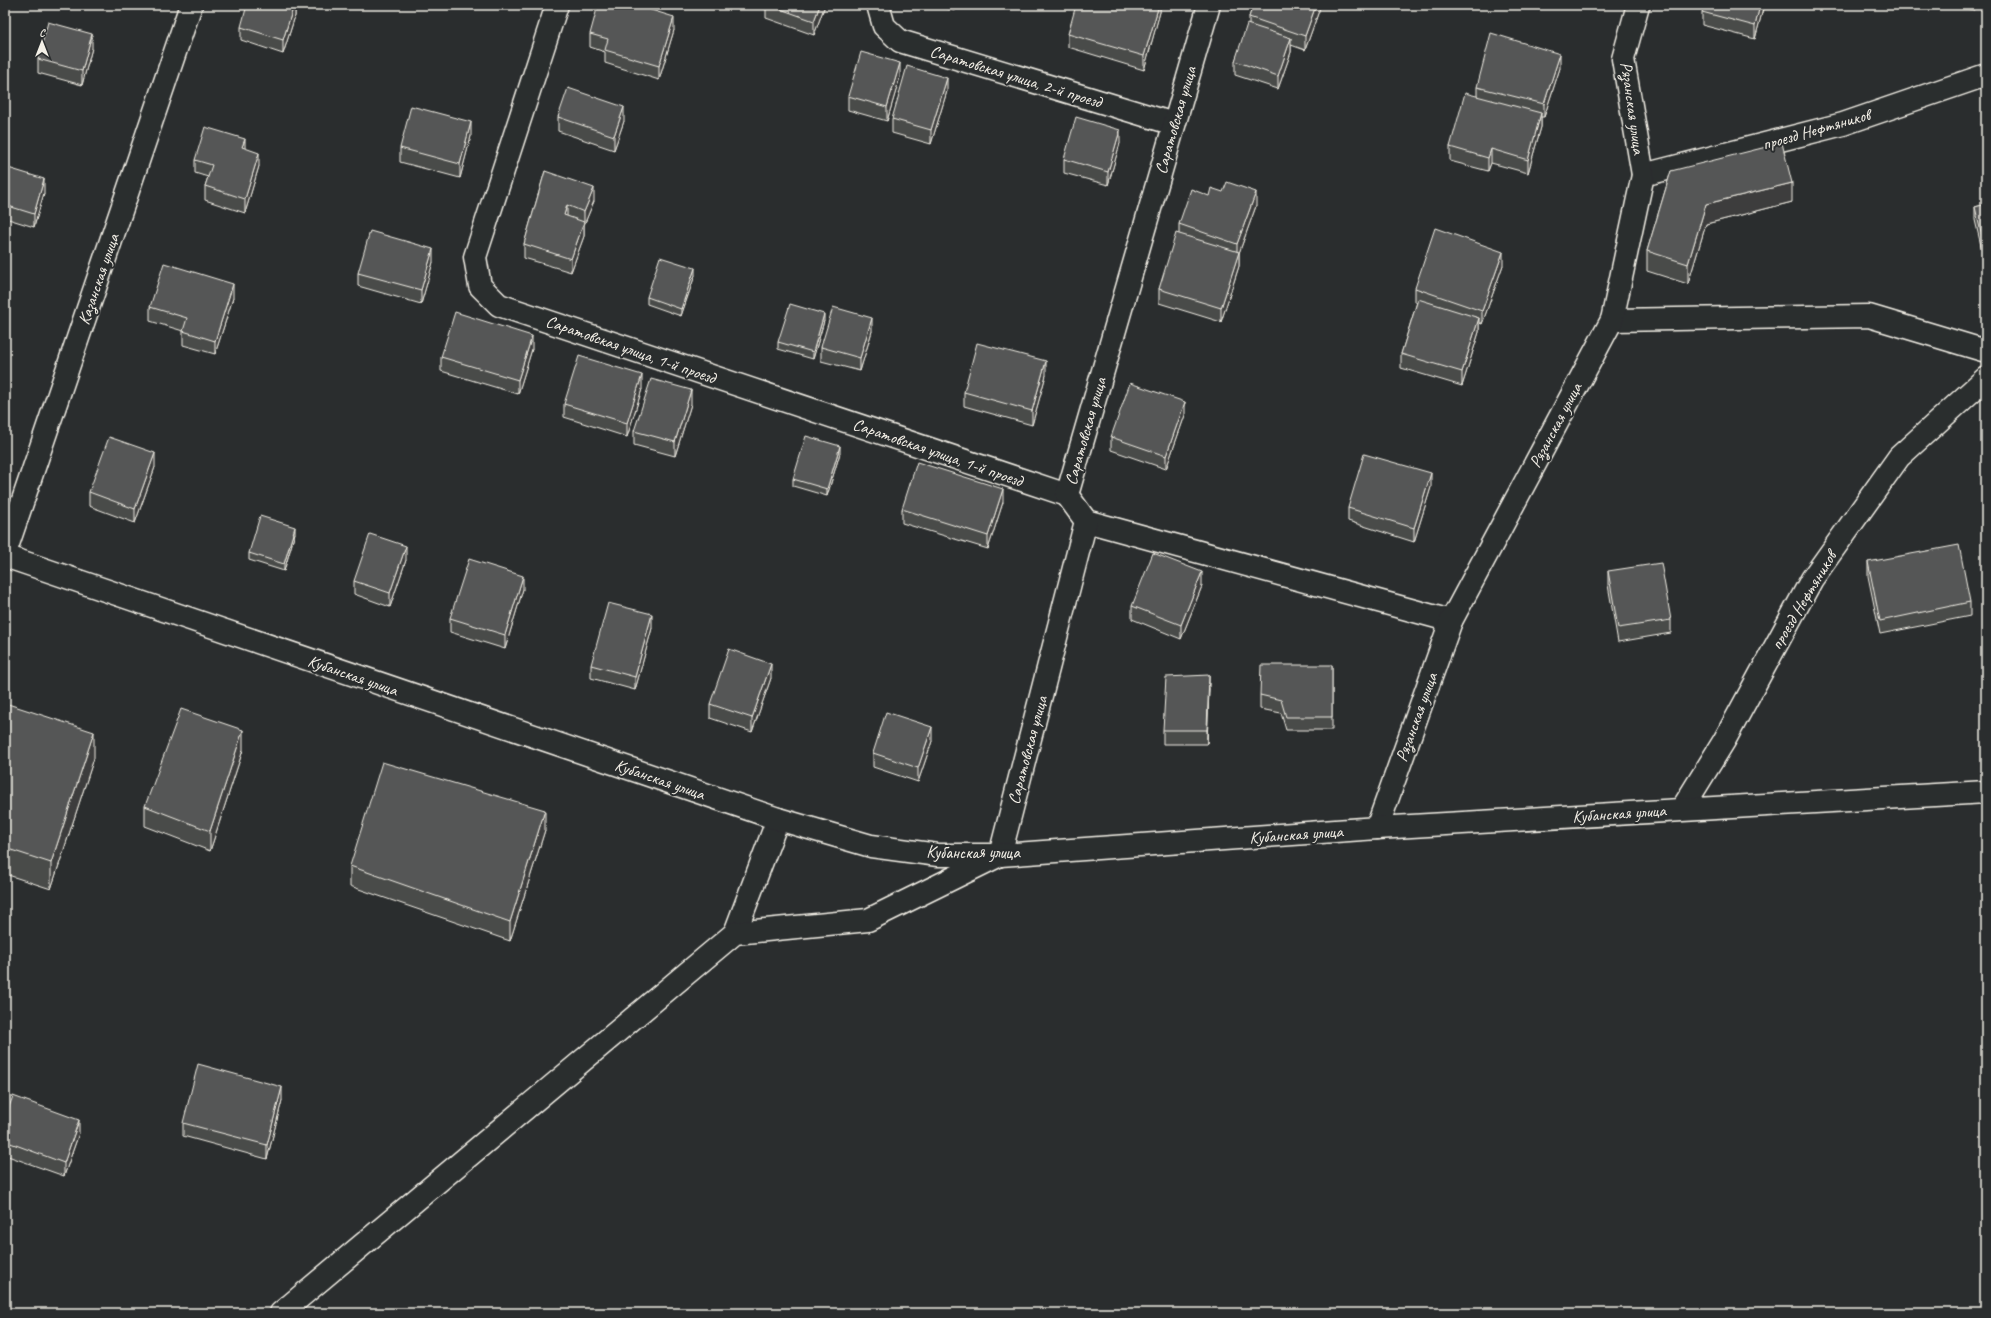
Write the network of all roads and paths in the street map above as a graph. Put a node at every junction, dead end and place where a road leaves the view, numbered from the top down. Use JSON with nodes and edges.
{"nodes":[{"id":1,"x":191,"y":5,"type":"edge"},
{"id":2,"x":557,"y":5,"type":"edge"},
{"id":3,"x":878,"y":5,"type":"edge"},
{"id":4,"x":1209,"y":5,"type":"edge"},
{"id":5,"x":1638,"y":5,"type":"edge"},
{"id":6,"x":1986,"y":75,"type":"edge"},
{"id":7,"x":1174,"y":124,"type":"junction"},
{"id":8,"x":1643,"y":175,"type":"junction"},
{"id":9,"x":1612,"y":320,"type":"junction"},
{"id":10,"x":1986,"y":351,"type":"edge"},
{"id":11,"x":1986,"y":378,"type":"edge"},
{"id":12,"x":1067,"y":495,"type":"junction"},
{"id":13,"x":1086,"y":521,"type":"junction"},
{"id":14,"x":5,"y":555,"type":"edge"},
{"id":15,"x":1451,"y":621,"type":"junction"},
{"id":16,"x":1986,"y":792,"type":"edge"},
{"id":17,"x":1682,"y":809,"type":"junction"},
{"id":18,"x":778,"y":819,"type":"junction"},
{"id":19,"x":1377,"y":828,"type":"junction"},
{"id":20,"x":1000,"y":855,"type":"junction"},
{"id":21,"x":735,"y":933,"type":"junction"},
{"id":22,"x":281,"y":1313,"type":"edge"}],
"edges":[{"from":1,"to":14,"type":"street","name":"Казанская улица"},
{"from":2,"to":12,"type":"street","name":"Саратовская улица, 1-й проезд"},
{"from":3,"to":7,"type":"street","name":"Саратовская улица, 2-й проезд"},
{"from":4,"to":7,"type":"street","name":"Саратовская улица"},
{"from":5,"to":8,"type":"street","name":"Рязанская улица"},
{"from":6,"to":8,"type":"street","name":"проезд Нефтяников"},
{"from":7,"to":12,"type":"street","name":"Саратовская улица"},
{"from":8,"to":9,"type":"street","name":"Рязанская улица"},
{"from":9,"to":10,"type":"street"},
{"from":9,"to":15,"type":"street","name":"Рязанская улица"},
{"from":11,"to":17,"type":"street","name":"проезд Нефтяников"},
{"from":12,"to":13,"type":"street","name":"Саратовская улица"},
{"from":13,"to":15,"type":"street"},
{"from":13,"to":20,"type":"street","name":"Саратовская улица"},
{"from":14,"to":18,"type":"street","name":"Кубанская улица"},
{"from":15,"to":19,"type":"street","name":"Рязанская улица"},
{"from":16,"to":17,"type":"street","name":"Кубанская улица"},
{"from":17,"to":19,"type":"street","name":"Кубанская улица"},
{"from":18,"to":20,"type":"street","name":"Кубанская улица"},
{"from":18,"to":21,"type":"street"},
{"from":19,"to":20,"type":"street","name":"Кубанская улица"},
{"from":20,"to":21,"type":"street"},
{"from":21,"to":22,"type":"street"}]}
